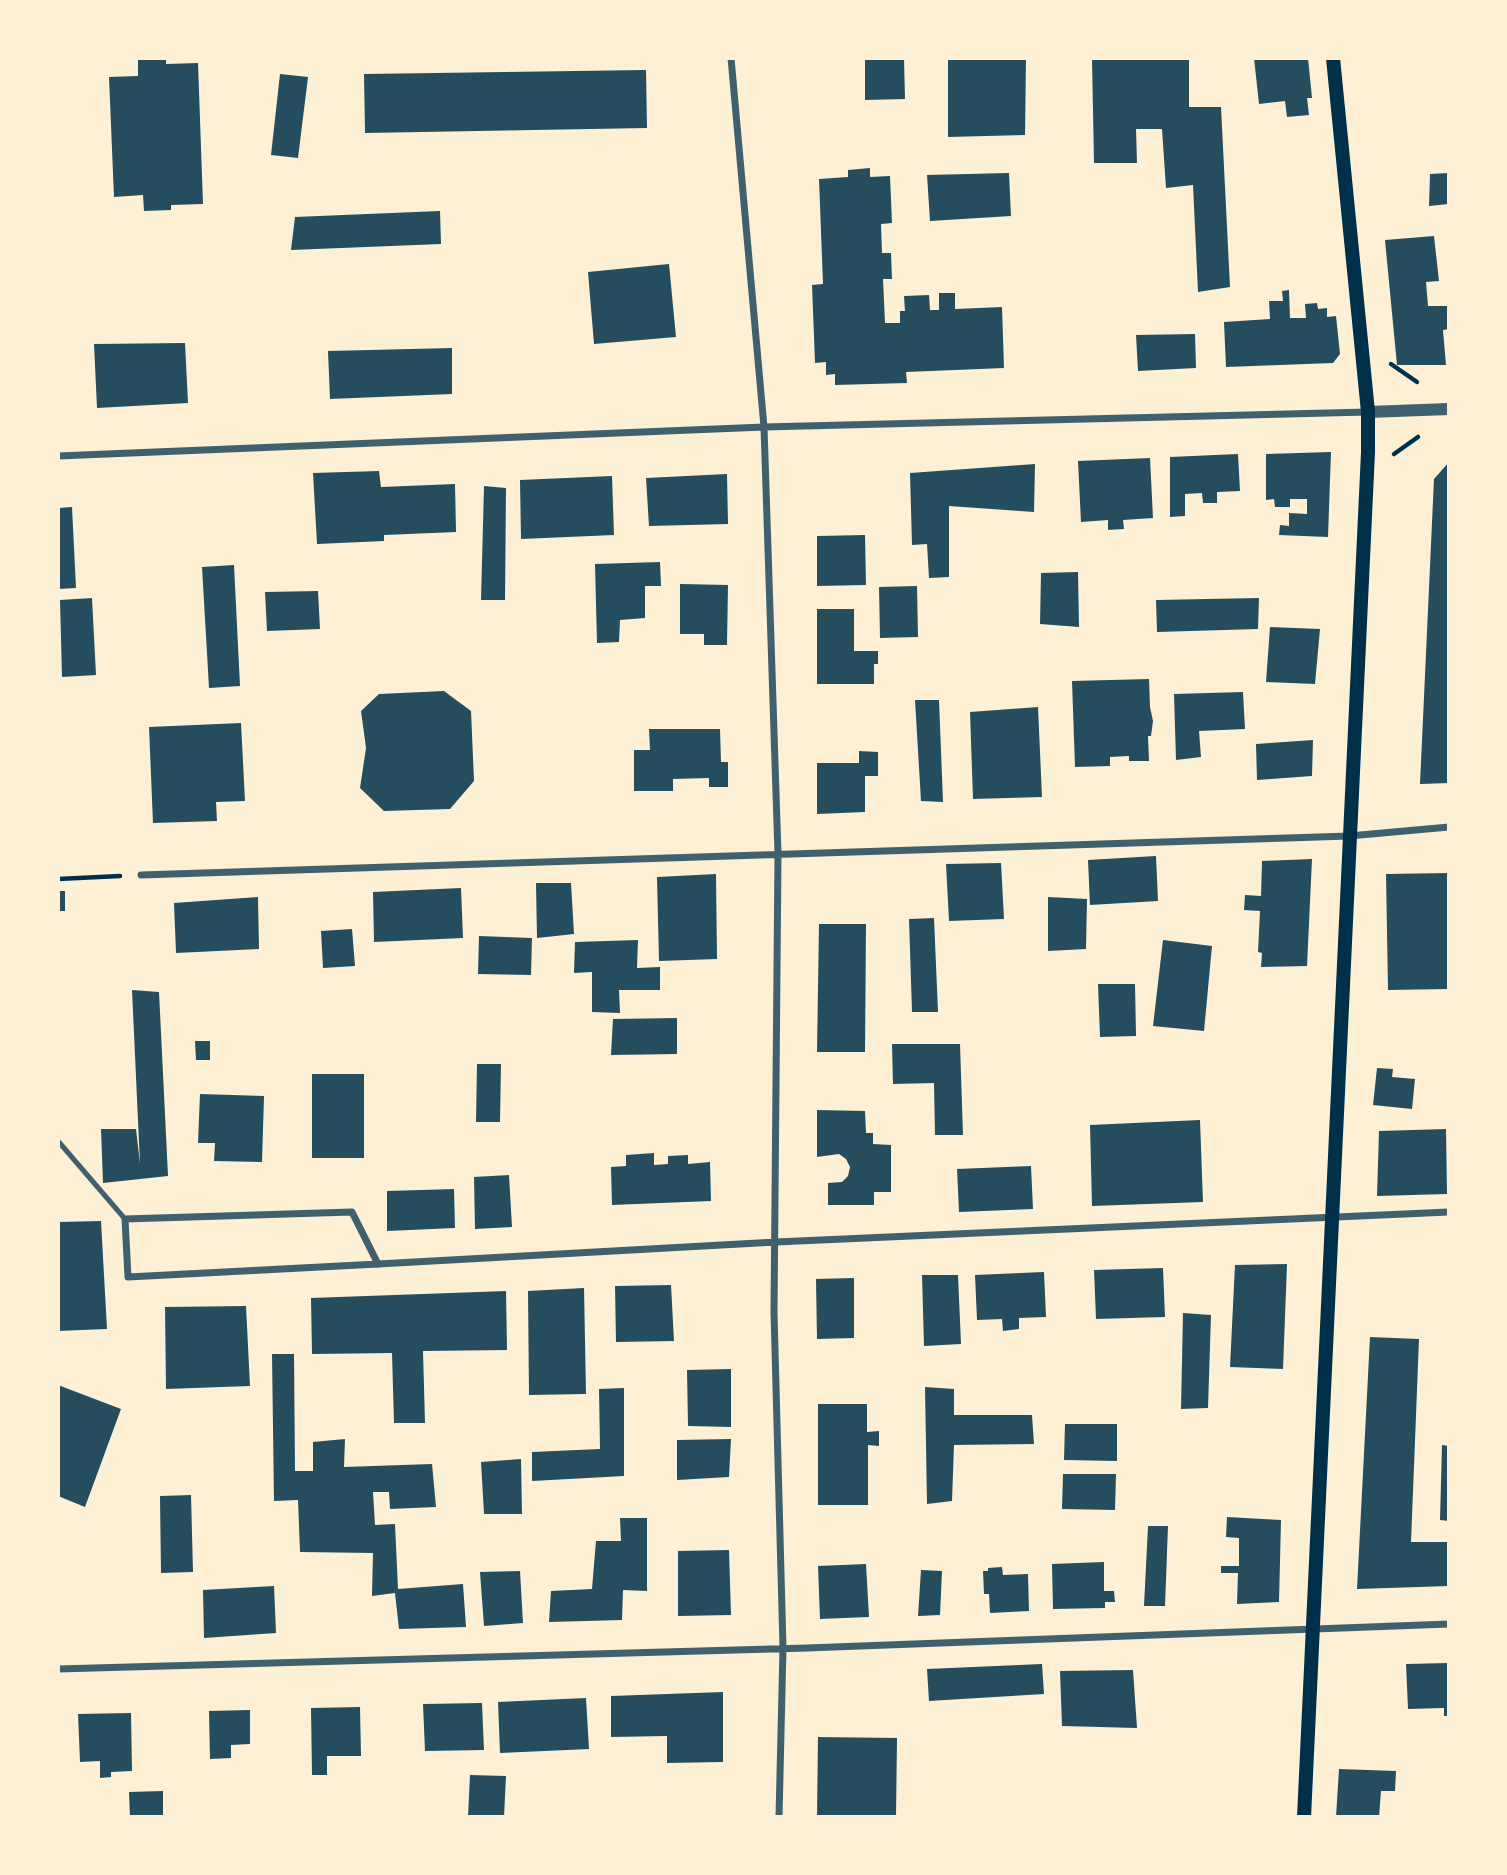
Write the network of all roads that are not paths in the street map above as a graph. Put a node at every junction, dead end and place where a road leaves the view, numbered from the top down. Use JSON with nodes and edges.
{"nodes":[{"id":1,"x":731,"y":58,"type":"edge"},
{"id":2,"x":1334,"y":58,"type":"edge"},
{"id":3,"x":1449,"y":409,"type":"edge"},
{"id":4,"x":1368,"y":412,"type":"junction"},
{"id":5,"x":764,"y":427,"type":"junction"},
{"id":6,"x":58,"y":456,"type":"edge"},
{"id":7,"x":1449,"y":827,"type":"edge"},
{"id":8,"x":1349,"y":836,"type":"junction"},
{"id":9,"x":778,"y":854,"type":"junction"},
{"id":10,"x":141,"y":875,"type":"road end"},
{"id":11,"x":58,"y":1141,"type":"edge"},
{"id":12,"x":1449,"y":1212,"type":"edge"},
{"id":13,"x":1331,"y":1217,"type":"junction"},
{"id":14,"x":125,"y":1219,"type":"junction"},
{"id":15,"x":776,"y":1242,"type":"junction"},
{"id":16,"x":377,"y":1264,"type":"junction"},
{"id":17,"x":1449,"y":1624,"type":"edge"},
{"id":18,"x":1312,"y":1629,"type":"junction"},
{"id":19,"x":783,"y":1648,"type":"junction"},
{"id":20,"x":58,"y":1669,"type":"edge"},
{"id":21,"x":779,"y":1817,"type":"edge"},
{"id":22,"x":1304,"y":1817,"type":"edge"}],
"edges":[{"from":1,"to":5,"type":"street"},
{"from":2,"to":4,"type":"main road"},
{"from":3,"to":4,"type":"street"},
{"from":4,"to":5,"type":"street"},
{"from":4,"to":8,"type":"main road"},
{"from":5,"to":6,"type":"street"},
{"from":5,"to":9,"type":"street"},
{"from":7,"to":8,"type":"street"},
{"from":8,"to":9,"type":"street"},
{"from":8,"to":13,"type":"main road"},
{"from":9,"to":10,"type":"street"},
{"from":9,"to":15,"type":"street"},
{"from":11,"to":14,"type":"lane"},
{"from":12,"to":13,"type":"street"},
{"from":13,"to":15,"type":"street"},
{"from":13,"to":18,"type":"main road"},
{"from":14,"to":16,"type":"street"},
{"from":14,"to":16,"type":"street"},
{"from":15,"to":16,"type":"street"},
{"from":15,"to":19,"type":"street"},
{"from":17,"to":18,"type":"street"},
{"from":18,"to":19,"type":"street"},
{"from":18,"to":22,"type":"main road"},
{"from":19,"to":20,"type":"street"},
{"from":19,"to":21,"type":"street"}]}
